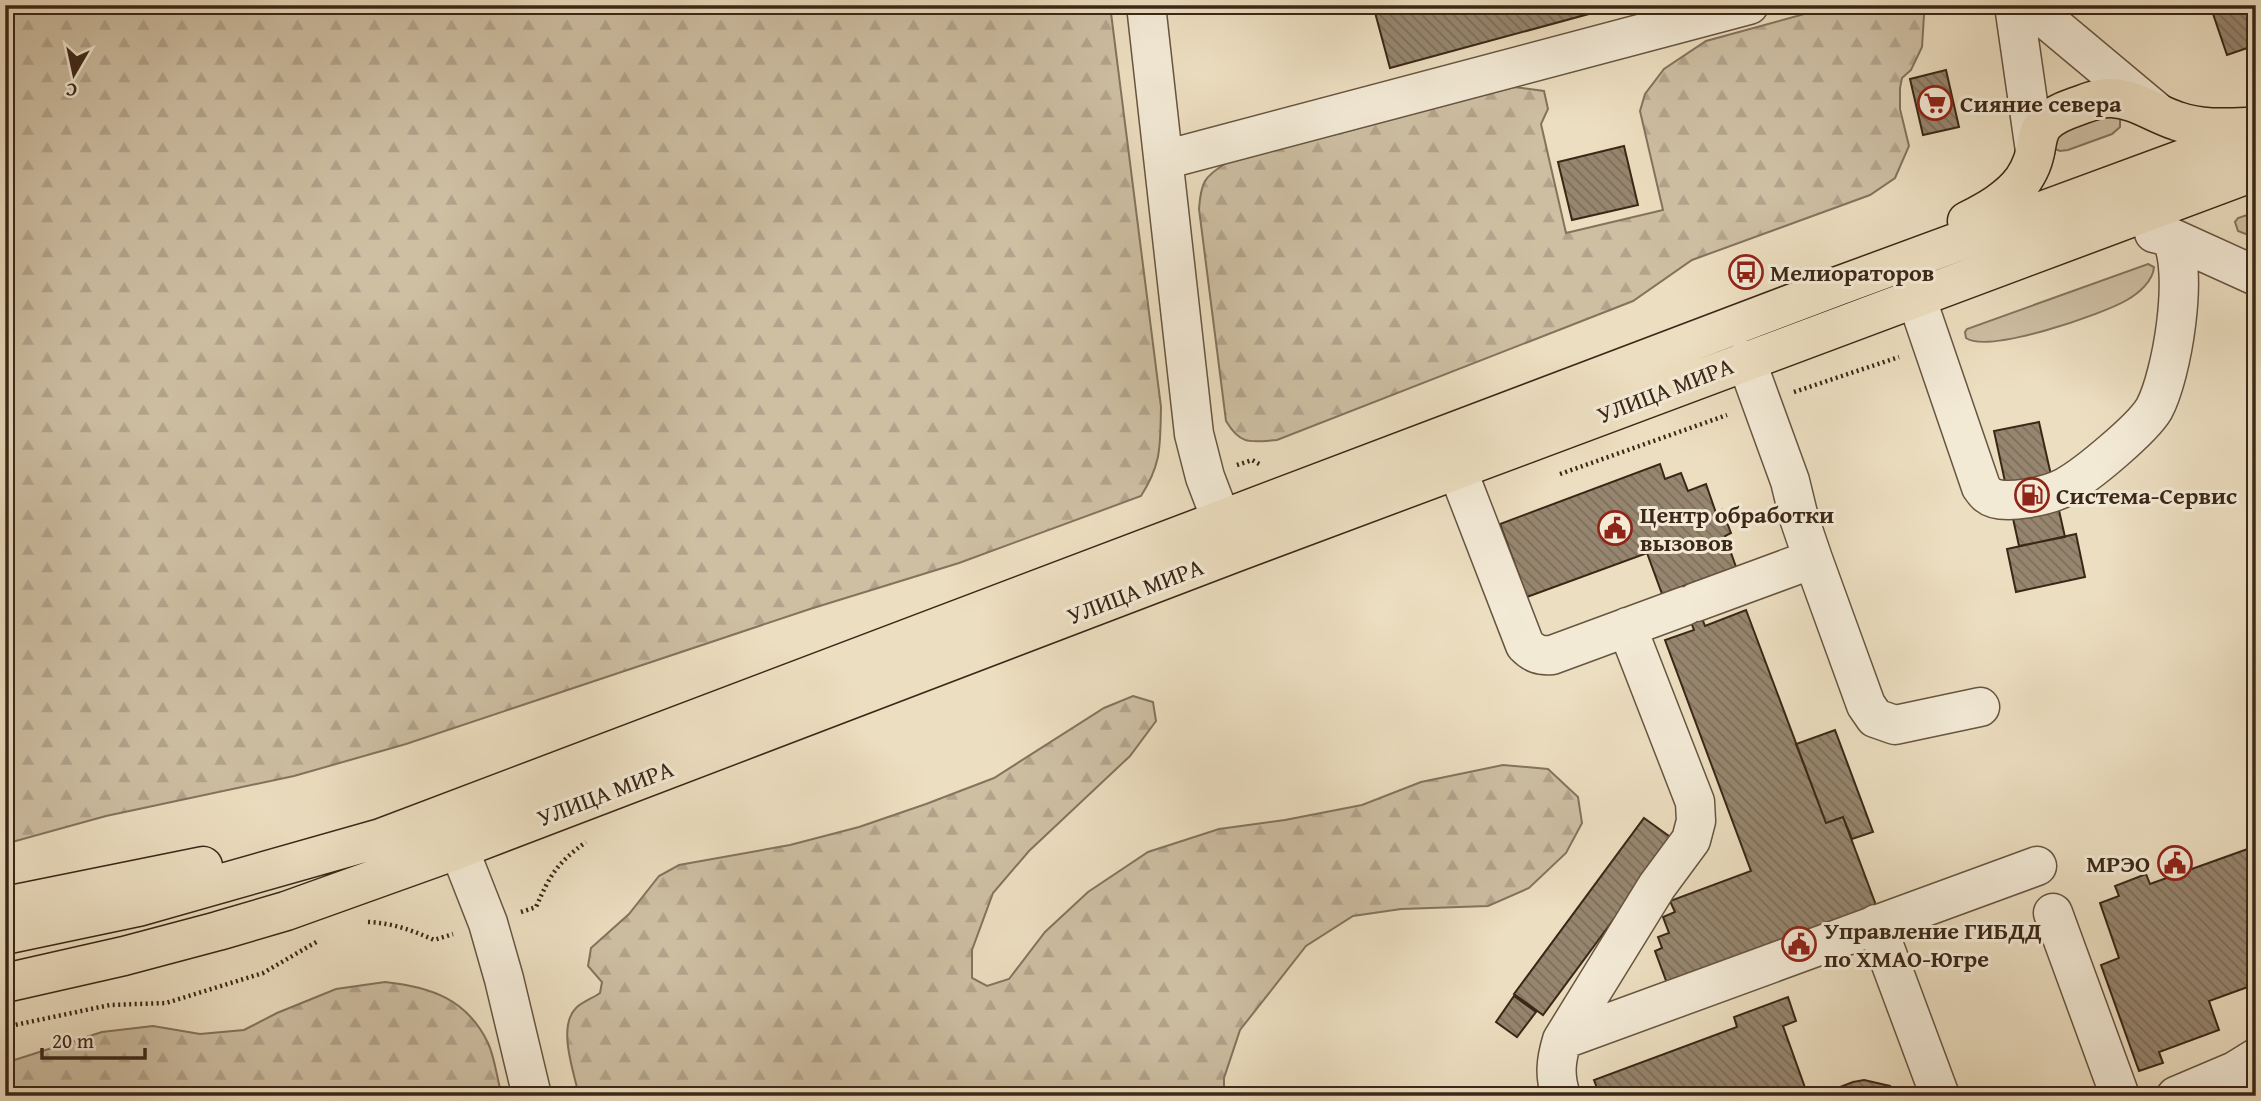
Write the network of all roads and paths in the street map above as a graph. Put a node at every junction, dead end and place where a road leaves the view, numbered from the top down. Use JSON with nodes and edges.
{"nodes":[{"id":1,"x":1146,"y":5,"type":"edge"},
{"id":2,"x":2014,"y":5,"type":"edge"},
{"id":3,"x":2029,"y":5,"type":"edge"},
{"id":4,"x":1738,"y":7,"type":"edge"},
{"id":5,"x":2159,"y":113,"type":"junction"},
{"id":6,"x":2256,"y":126,"type":"edge"},
{"id":7,"x":2256,"y":132,"type":"edge"},
{"id":8,"x":2035,"y":150,"type":"junction"},
{"id":9,"x":1164,"y":160,"type":"junction"},
{"id":10,"x":2256,"y":171,"type":"edge"},
{"id":11,"x":2054,"y":206,"type":"junction"},
{"id":12,"x":2104,"y":227,"type":"junction"},
{"id":13,"x":2170,"y":237,"type":"junction"},
{"id":14,"x":2256,"y":276,"type":"edge"},
{"id":15,"x":1838,"y":286,"type":"junction"},
{"id":16,"x":1916,"y":297,"type":"junction"},
{"id":17,"x":1931,"y":340,"type":"junction"},
{"id":18,"x":1746,"y":360,"type":"junction"},
{"id":19,"x":1761,"y":403,"type":"junction"},
{"id":20,"x":1457,"y":469,"type":"junction"},
{"id":21,"x":1551,"y":477,"type":"dead end"},
{"id":22,"x":1228,"y":536,"type":"junction"},
{"id":23,"x":1813,"y":559,"type":"junction"},
{"id":24,"x":1628,"y":627,"type":"junction"},
{"id":25,"x":1980,"y":707,"type":"dead end"},
{"id":26,"x":453,"y":832,"type":"junction"},
{"id":27,"x":381,"y":838,"type":"junction"},
{"id":28,"x":588,"y":840,"type":"dead end"},
{"id":29,"x":2037,"y":866,"type":"dead end"},
{"id":30,"x":359,"y":904,"type":"junction"},
{"id":31,"x":5,"y":906,"type":"edge"},
{"id":32,"x":2053,"y":912,"type":"dead end"},
{"id":33,"x":488,"y":923,"type":"junction"},
{"id":34,"x":1876,"y":924,"type":"junction"},
{"id":35,"x":327,"y":934,"type":"dead end"},
{"id":36,"x":5,"y":935,"type":"edge"},
{"id":37,"x":5,"y":983,"type":"edge"},
{"id":38,"x":5,"y":1001,"type":"edge"},
{"id":39,"x":5,"y":1027,"type":"edge"},
{"id":40,"x":1562,"y":1040,"type":"junction"},
{"id":41,"x":2256,"y":1058,"type":"edge"},
{"id":42,"x":532,"y":1096,"type":"edge"},
{"id":43,"x":1560,"y":1096,"type":"edge"},
{"id":44,"x":1940,"y":1096,"type":"edge"},
{"id":45,"x":2120,"y":1096,"type":"edge"},
{"id":46,"x":2176,"y":1096,"type":"edge"}],
"edges":[{"from":1,"to":9,"type":"street"},
{"from":2,"to":8,"type":"street"},
{"from":3,"to":5,"type":"street"},
{"from":4,"to":9,"type":"street"},
{"from":5,"to":6,"type":"main road"},
{"from":5,"to":8,"type":"main road"},
{"from":7,"to":11,"type":"main road","name":"УЛИЦА МИРА"},
{"from":8,"to":11,"type":"main road"},
{"from":8,"to":15,"type":"main road"},
{"from":9,"to":22,"type":"street"},
{"from":10,"to":12,"type":"main road","name":"УЛИЦА МИРА"},
{"from":11,"to":12,"type":"main road"},
{"from":11,"to":15,"type":"main road","name":"УЛИЦА МИРА"},
{"from":12,"to":13,"type":"street"},
{"from":12,"to":16,"type":"main road","name":"УЛИЦА МИРА"},
{"from":13,"to":14,"type":"street"},
{"from":13,"to":17,"type":"street"},
{"from":15,"to":22,"type":"main road","name":"УЛИЦА МИРА"},
{"from":16,"to":17,"type":"street"},
{"from":16,"to":18,"type":"main road","name":"УЛИЦА МИРА"},
{"from":17,"to":19,"type":"path"},
{"from":18,"to":19,"type":"street"},
{"from":18,"to":20,"type":"main road","name":"УЛИЦА МИРА"},
{"from":19,"to":21,"type":"path"},
{"from":19,"to":23,"type":"street"},
{"from":20,"to":22,"type":"main road","name":"УЛИЦА МИРА"},
{"from":20,"to":24,"type":"street"},
{"from":22,"to":26,"type":"main road","name":"УЛИЦА МИРА"},
{"from":23,"to":24,"type":"street"},
{"from":23,"to":25,"type":"street"},
{"from":24,"to":40,"type":"street"},
{"from":26,"to":27,"type":"main road","name":"УЛИЦА МИРА"},
{"from":26,"to":30,"type":"main road","name":"УЛИЦА МИРА"},
{"from":26,"to":33,"type":"street"},
{"from":27,"to":31,"type":"main road"},
{"from":27,"to":36,"type":"main road","name":"УЛИЦА МИРА"},
{"from":28,"to":33,"type":"path"},
{"from":29,"to":34,"type":"street"},
{"from":30,"to":33,"type":"path"},
{"from":30,"to":37,"type":"main road","name":"УЛИЦА МИРА"},
{"from":30,"to":38,"type":"main road"},
{"from":32,"to":45,"type":"street"},
{"from":33,"to":42,"type":"street"},
{"from":34,"to":40,"type":"street"},
{"from":34,"to":44,"type":"street"},
{"from":35,"to":39,"type":"path"},
{"from":40,"to":43,"type":"street"},
{"from":41,"to":46,"type":"street"}]}
